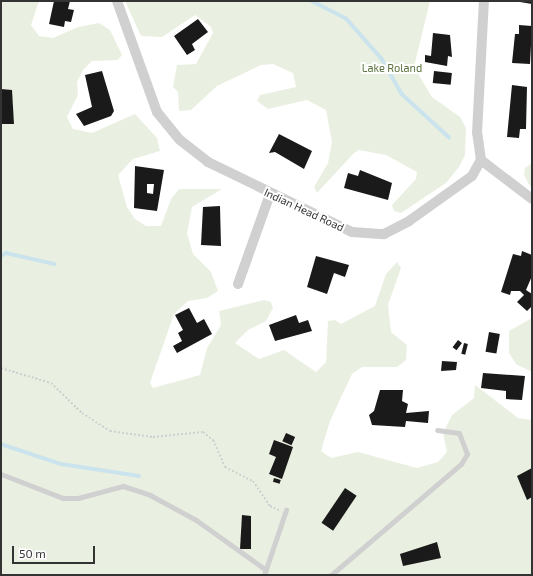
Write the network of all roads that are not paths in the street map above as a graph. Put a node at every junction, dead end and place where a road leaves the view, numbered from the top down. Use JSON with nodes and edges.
{"nodes":[{"id":1,"x":117,"y":1,"type":"edge"},
{"id":2,"x":484,"y":1,"type":"edge"},
{"id":3,"x":481,"y":160,"type":"junction"},
{"id":4,"x":270,"y":194,"type":"junction"},
{"id":5,"x":532,"y":199,"type":"edge"},
{"id":6,"x":238,"y":284,"type":"dead end"},
{"id":7,"x":437,"y":430,"type":"dead end"},
{"id":8,"x":1,"y":474,"type":"edge"},
{"id":9,"x":286,"y":511,"type":"road end"},
{"id":10,"x":265,"y":572,"type":"edge"},
{"id":11,"x":331,"y":575,"type":"edge"}],
"edges":[{"from":1,"to":4,"type":"street","name":"Indian Head Road"},
{"from":2,"to":3,"type":"street"},
{"from":3,"to":4,"type":"street","name":"Indian Head Road"},
{"from":3,"to":5,"type":"street"},
{"from":4,"to":6,"type":"street"},
{"from":7,"to":11,"type":"lane"},
{"from":8,"to":10,"type":"lane"},
{"from":9,"to":10,"type":"lane"}]}
